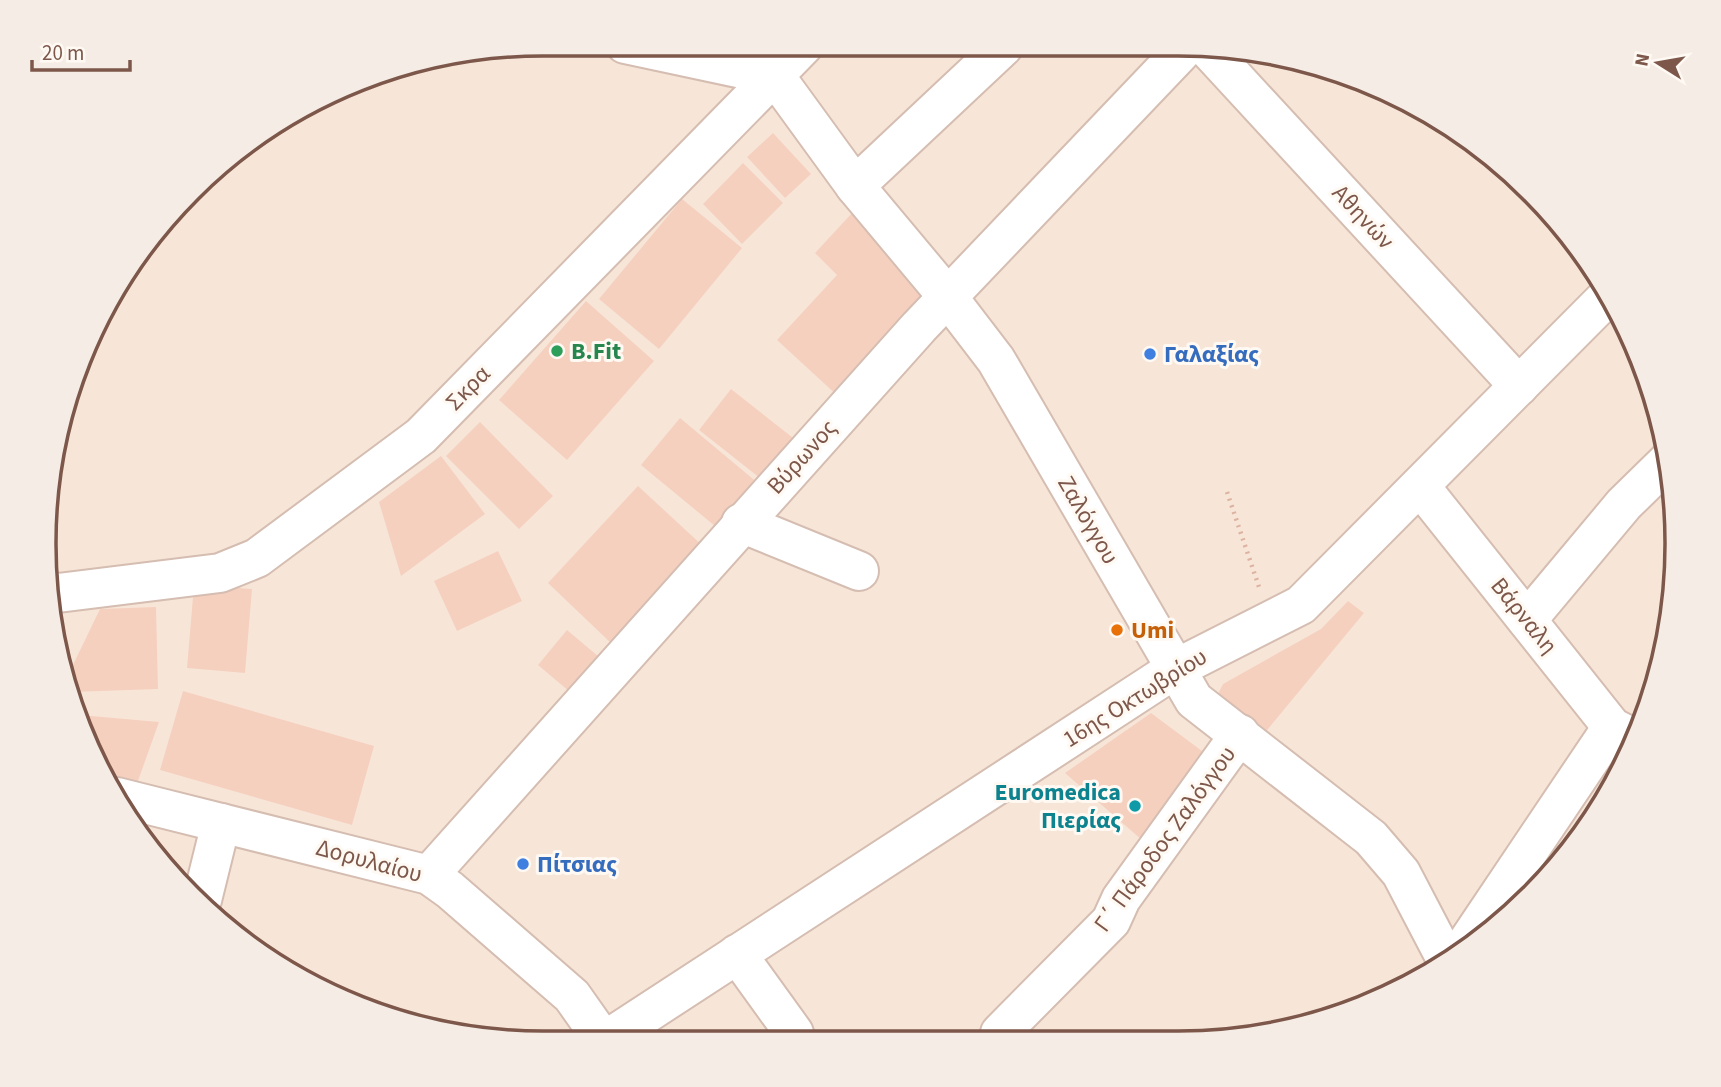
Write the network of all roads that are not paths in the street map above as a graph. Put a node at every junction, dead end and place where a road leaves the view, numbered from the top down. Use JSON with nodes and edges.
{"nodes":[{"id":1,"x":680,"y":56,"type":"edge"},
{"id":2,"x":756,"y":56,"type":"edge"},
{"id":3,"x":763,"y":56,"type":"edge"},
{"id":4,"x":765,"y":56,"type":"edge"},
{"id":5,"x":993,"y":56,"type":"edge"},
{"id":6,"x":1177,"y":56,"type":"edge"},
{"id":7,"x":1216,"y":58,"type":"edge"},
{"id":8,"x":855,"y":186,"type":"junction"},
{"id":9,"x":947,"y":296,"type":"junction"},
{"id":10,"x":1606,"y":311,"type":"edge"},
{"id":11,"x":1519,"y":386,"type":"junction"},
{"id":12,"x":1659,"y":469,"type":"edge"},
{"id":13,"x":1420,"y":486,"type":"junction"},
{"id":14,"x":741,"y":523,"type":"junction"},
{"id":15,"x":859,"y":571,"type":"dead end"},
{"id":16,"x":59,"y":596,"type":"edge"},
{"id":17,"x":1527,"y":620,"type":"junction"},
{"id":18,"x":1175,"y":669,"type":"junction"},
{"id":19,"x":1624,"y":733,"type":"edge"},
{"id":20,"x":1240,"y":734,"type":"junction"},
{"id":21,"x":129,"y":800,"type":"edge"},
{"id":22,"x":221,"y":823,"type":"junction"},
{"id":23,"x":429,"y":875,"type":"junction"},
{"id":24,"x":204,"y":893,"type":"edge"},
{"id":25,"x":1482,"y":924,"type":"edge"},
{"id":26,"x":1443,"y":952,"type":"edge"},
{"id":27,"x":737,"y":954,"type":"junction"},
{"id":28,"x":597,"y":1031,"type":"edge"},
{"id":29,"x":618,"y":1031,"type":"edge"},
{"id":30,"x":792,"y":1031,"type":"edge"},
{"id":31,"x":1002,"y":1031,"type":"edge"}],
"edges":[{"from":1,"to":2,"type":"street"},
{"from":3,"to":16,"type":"street","name":"Σκρα"},
{"from":4,"to":8,"type":"street","name":"Ζαλόγγου"},
{"from":5,"to":8,"type":"street"},
{"from":6,"to":9,"type":"street","name":"Βύρωνος"},
{"from":7,"to":11,"type":"street","name":"Αθηνών"},
{"from":8,"to":9,"type":"street","name":"Ζαλόγγου"},
{"from":9,"to":14,"type":"street","name":"Βύρωνος"},
{"from":9,"to":18,"type":"street","name":"Ζαλόγγου"},
{"from":10,"to":11,"type":"street","name":"16ης Οκτωβρίου"},
{"from":11,"to":13,"type":"street","name":"16ης Οκτωβρίου"},
{"from":12,"to":17,"type":"street"},
{"from":13,"to":17,"type":"street","name":"Βάρναλη"},
{"from":13,"to":18,"type":"street","name":"16ης Οκτωβρίου"},
{"from":14,"to":15,"type":"street"},
{"from":14,"to":23,"type":"street","name":"Βύρωνος"},
{"from":17,"to":19,"type":"street","name":"Βάρναλη"},
{"from":18,"to":20,"type":"street","name":"Ζαλόγγου"},
{"from":18,"to":27,"type":"street","name":"16ης Οκτωβρίου"},
{"from":19,"to":25,"type":"street"},
{"from":20,"to":26,"type":"street","name":"Ζαλόγγου"},
{"from":20,"to":31,"type":"street","name":"Γ΄ Πάροδος Ζαλόγγου"},
{"from":21,"to":22,"type":"street","name":"Δορυλαίου"},
{"from":22,"to":23,"type":"street","name":"Δορυλαίου"},
{"from":22,"to":24,"type":"street"},
{"from":23,"to":28,"type":"street","name":"Δορυλαίου"},
{"from":27,"to":29,"type":"street","name":"16ης Οκτωβρίου"},
{"from":27,"to":30,"type":"street"}]}
